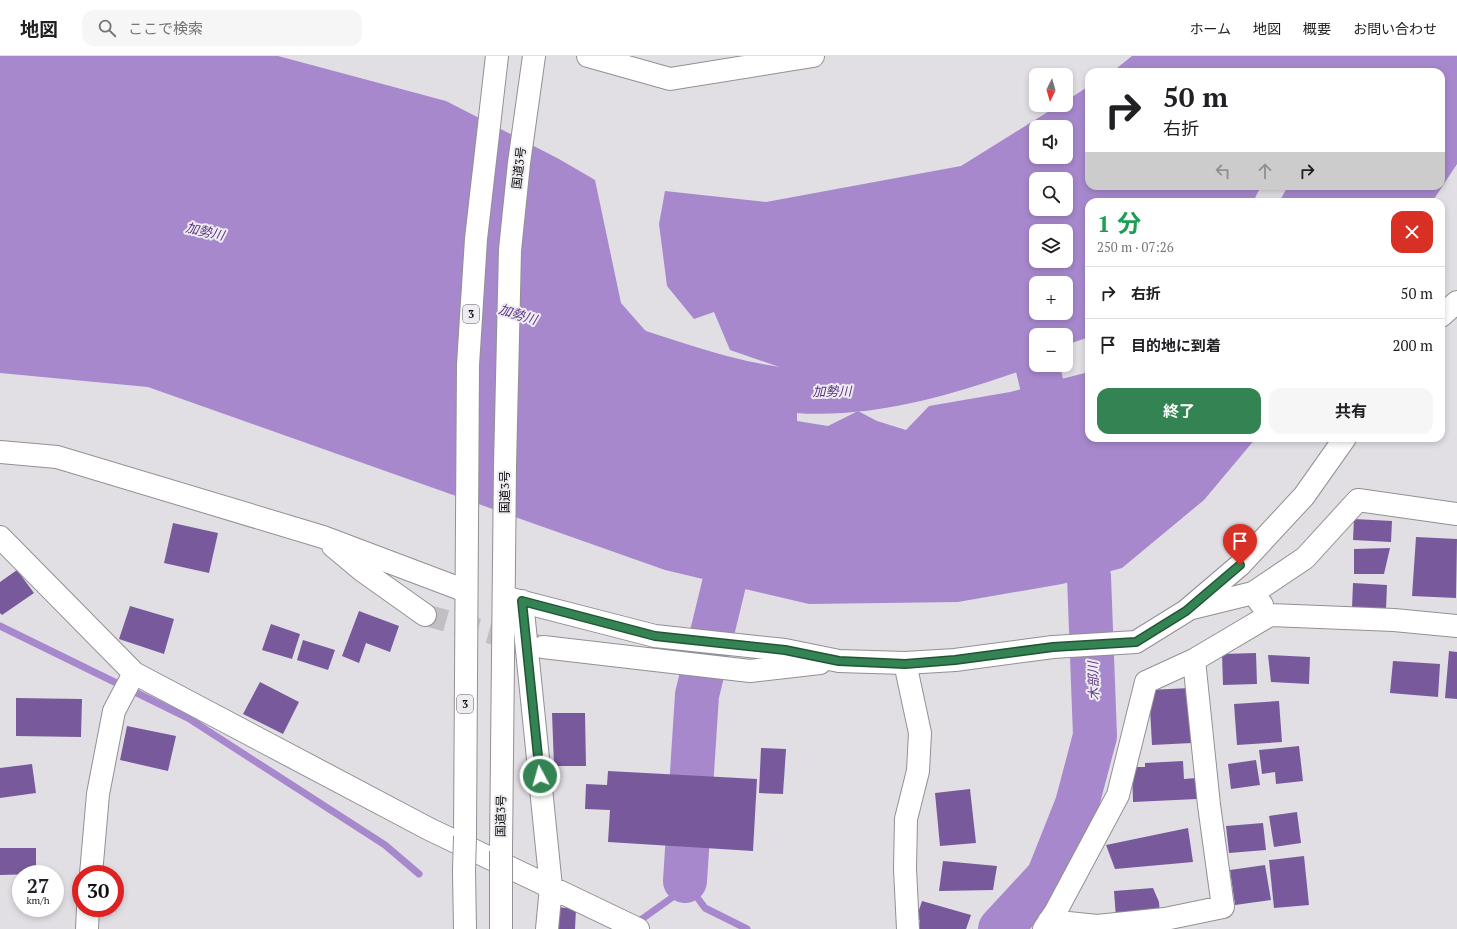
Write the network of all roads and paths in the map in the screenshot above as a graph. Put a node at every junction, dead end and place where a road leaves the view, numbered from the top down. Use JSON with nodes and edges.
{"nodes":[{"id":1,"x":497,"y":56,"type":"edge"},
{"id":2,"x":588,"y":56,"type":"edge"},
{"id":3,"x":813,"y":56,"type":"edge"},
{"id":4,"x":533,"y":60,"type":"edge"},
{"id":5,"x":1457,"y":302,"type":"edge"},
{"id":6,"x":1445,"y":312,"type":"edge"},
{"id":7,"x":1342,"y":442,"type":"edge"},
{"id":8,"x":0,"y":452,"type":"edge"},
{"id":9,"x":1457,"y":514,"type":"edge"},
{"id":10,"x":0,"y":537,"type":"edge"},
{"id":11,"x":323,"y":537,"type":"junction"},
{"id":12,"x":466,"y":582,"type":"junction"},
{"id":13,"x":1253,"y":593,"type":"junction"},
{"id":14,"x":510,"y":595,"type":"junction"},
{"id":15,"x":1188,"y":609,"type":"junction"},
{"id":16,"x":425,"y":615,"type":"tunnel mouth"},
{"id":17,"x":1270,"y":615,"type":"junction"},
{"id":18,"x":1457,"y":626,"type":"edge"},
{"id":19,"x":543,"y":647,"type":"tunnel mouth"},
{"id":20,"x":1194,"y":660,"type":"junction"},
{"id":21,"x":839,"y":661,"type":"junction"},
{"id":22,"x":905,"y":664,"type":"junction"},
{"id":23,"x":134,"y":673,"type":"junction"},
{"id":24,"x":92,"y":865,"type":"edge"},
{"id":25,"x":551,"y":887,"type":"junction"},
{"id":26,"x":88,"y":917,"type":"edge"},
{"id":27,"x":1047,"y":925,"type":"edge"},
{"id":28,"x":87,"y":929,"type":"edge"},
{"id":29,"x":465,"y":929,"type":"edge"},
{"id":30,"x":500,"y":929,"type":"edge"},
{"id":31,"x":547,"y":929,"type":"edge"},
{"id":32,"x":638,"y":929,"type":"edge"},
{"id":33,"x":908,"y":929,"type":"edge"}],
"edges":[{"from":1,"to":12,"type":"main road","number":"3"},
{"from":2,"to":3,"type":"main road"},
{"from":4,"to":14,"type":"main road","name":"国道3号"},
{"from":5,"to":6,"type":"main road"},
{"from":7,"to":15,"type":"main road"},
{"from":8,"to":11,"type":"main road"},
{"from":9,"to":13,"type":"main road"},
{"from":10,"to":23,"type":"main road"},
{"from":11,"to":12,"type":"main road"},
{"from":11,"to":16,"type":"main road"},
{"from":12,"to":29,"type":"main road","number":"3","bridge":true},
{"from":13,"to":15,"type":"main road"},
{"from":13,"to":17,"type":"main road"},
{"from":14,"to":21,"type":"main road"},
{"from":14,"to":25,"type":"main road"},
{"from":14,"to":30,"type":"main road","name":"国道3号","bridge":true},
{"from":15,"to":22,"type":"main road"},
{"from":17,"to":18,"type":"main road"},
{"from":17,"to":20,"type":"main road"},
{"from":19,"to":21,"type":"main road"},
{"from":20,"to":27,"type":"main road"},
{"from":20,"to":27,"type":"main road"},
{"from":21,"to":22,"type":"main road"},
{"from":22,"to":33,"type":"main road"},
{"from":23,"to":24,"type":"main road"},
{"from":23,"to":25,"type":"main road"},
{"from":25,"to":31,"type":"main road"},
{"from":25,"to":32,"type":"main road"},
{"from":26,"to":28,"type":"main road"}]}
